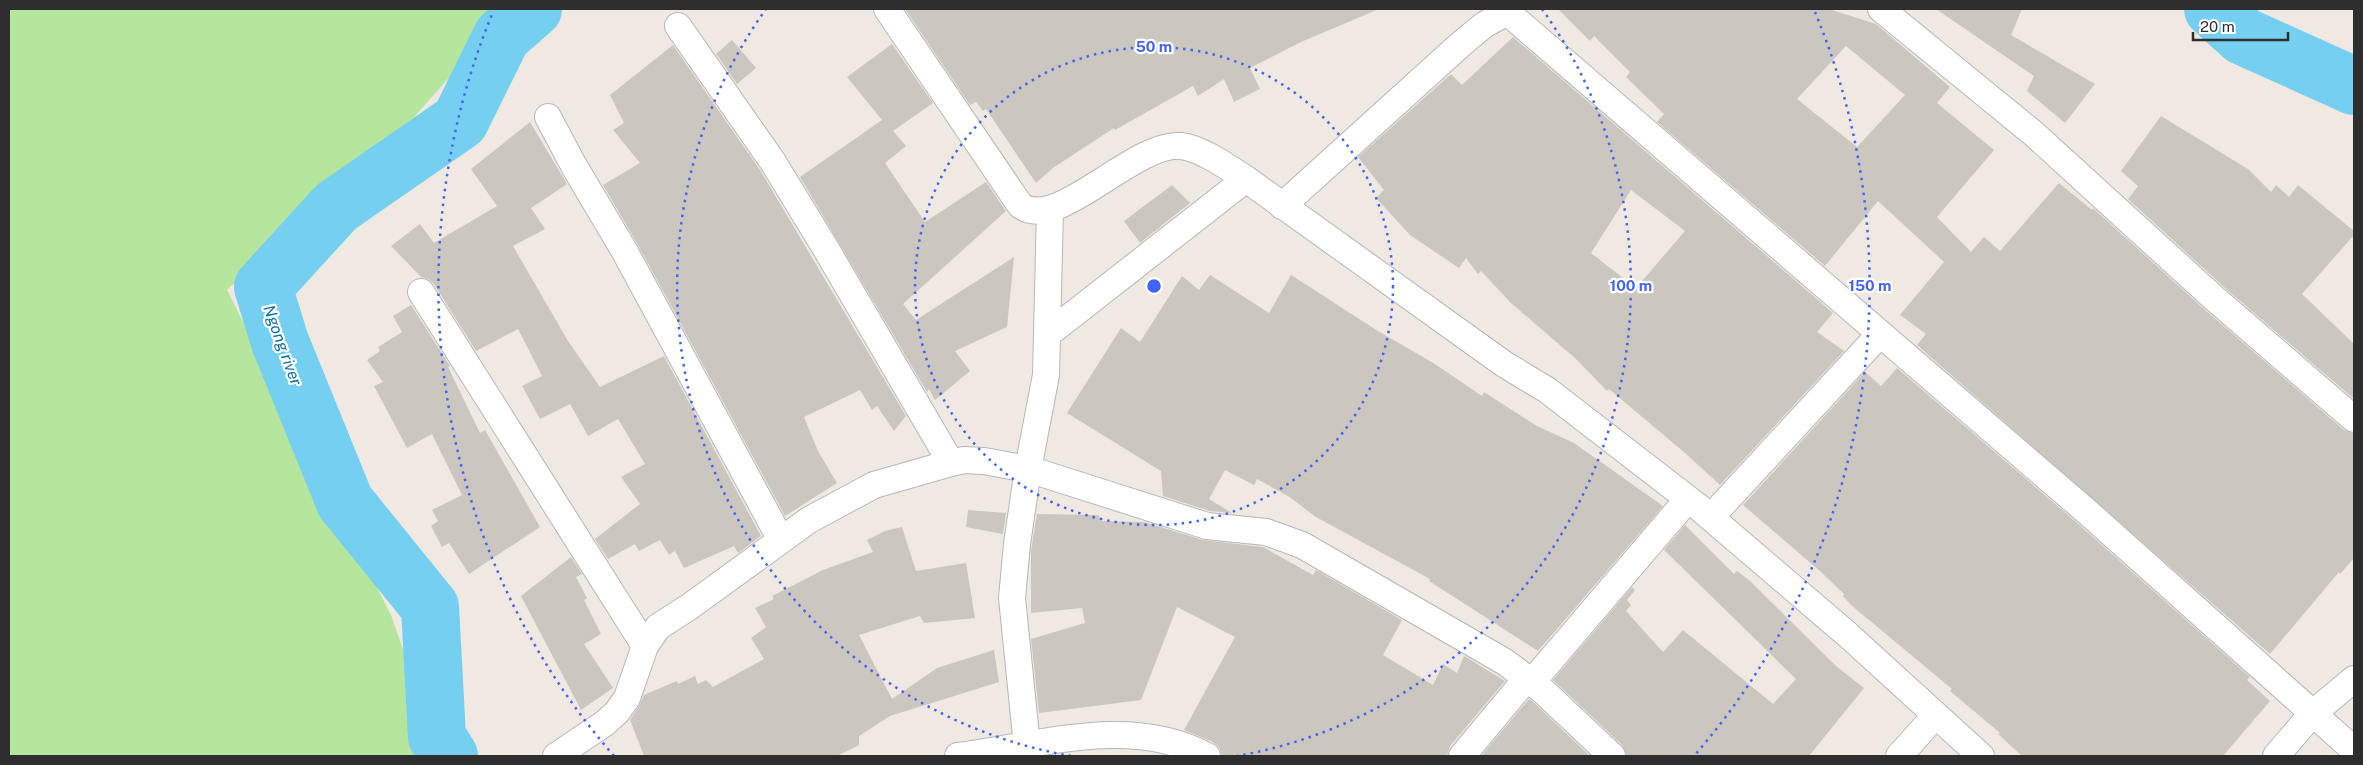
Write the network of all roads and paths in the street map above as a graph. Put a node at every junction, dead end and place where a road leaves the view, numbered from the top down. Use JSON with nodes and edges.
{"nodes":[{"id":1,"x":886,"y":9,"type":"edge"},
{"id":2,"x":1881,"y":9,"type":"edge"},
{"id":3,"x":1506,"y":10,"type":"edge"},
{"id":4,"x":678,"y":26,"type":"dead end"},
{"id":5,"x":548,"y":116,"type":"dead end"},
{"id":6,"x":1246,"y":179,"type":"junction"},
{"id":7,"x":1282,"y":206,"type":"junction"},
{"id":8,"x":1050,"y":209,"type":"junction"},
{"id":9,"x":421,"y":292,"type":"dead end"},
{"id":10,"x":1048,"y":334,"type":"junction"},
{"id":11,"x":1880,"y":334,"type":"junction"},
{"id":12,"x":2354,"y":419,"type":"edge"},
{"id":13,"x":951,"y":463,"type":"junction"},
{"id":14,"x":1028,"y":469,"type":"junction"},
{"id":15,"x":1688,"y":499,"type":"junction"},
{"id":16,"x":1711,"y":517,"type":"junction"},
{"id":17,"x":781,"y":540,"type":"junction"},
{"id":18,"x":645,"y":646,"type":"junction"},
{"id":19,"x":2354,"y":679,"type":"edge"},
{"id":20,"x":1529,"y":680,"type":"junction"},
{"id":21,"x":2312,"y":714,"type":"junction"},
{"id":22,"x":1935,"y":716,"type":"junction"},
{"id":23,"x":2354,"y":750,"type":"edge"},
{"id":24,"x":1027,"y":751,"type":"edge"},
{"id":25,"x":556,"y":756,"type":"edge"},
{"id":26,"x":958,"y":756,"type":"edge"},
{"id":27,"x":1207,"y":756,"type":"edge"},
{"id":28,"x":1462,"y":756,"type":"edge"},
{"id":29,"x":1612,"y":756,"type":"edge"},
{"id":30,"x":1899,"y":756,"type":"edge"},
{"id":31,"x":1981,"y":756,"type":"edge"},
{"id":32,"x":2276,"y":756,"type":"edge"}],
"edges":[{"from":1,"to":8,"type":"street"},
{"from":2,"to":12,"type":"street"},
{"from":3,"to":7,"type":"street"},
{"from":3,"to":11,"type":"street"},
{"from":4,"to":13,"type":"street"},
{"from":5,"to":17,"type":"street"},
{"from":6,"to":7,"type":"street"},
{"from":6,"to":8,"type":"street"},
{"from":6,"to":10,"type":"street"},
{"from":7,"to":15,"type":"street"},
{"from":8,"to":10,"type":"street"},
{"from":9,"to":18,"type":"street"},
{"from":10,"to":14,"type":"street"},
{"from":11,"to":16,"type":"street"},
{"from":11,"to":21,"type":"street"},
{"from":13,"to":14,"type":"street"},
{"from":13,"to":17,"type":"street"},
{"from":14,"to":20,"type":"street"},
{"from":14,"to":24,"type":"street"},
{"from":15,"to":16,"type":"street"},
{"from":15,"to":20,"type":"street"},
{"from":16,"to":22,"type":"street"},
{"from":17,"to":18,"type":"street"},
{"from":18,"to":25,"type":"street"},
{"from":19,"to":21,"type":"street"},
{"from":20,"to":28,"type":"street"},
{"from":20,"to":29,"type":"street"},
{"from":21,"to":23,"type":"street"},
{"from":21,"to":32,"type":"street"},
{"from":22,"to":30,"type":"street"},
{"from":22,"to":31,"type":"street"},
{"from":24,"to":26,"type":"street"},
{"from":24,"to":27,"type":"street"}]}
